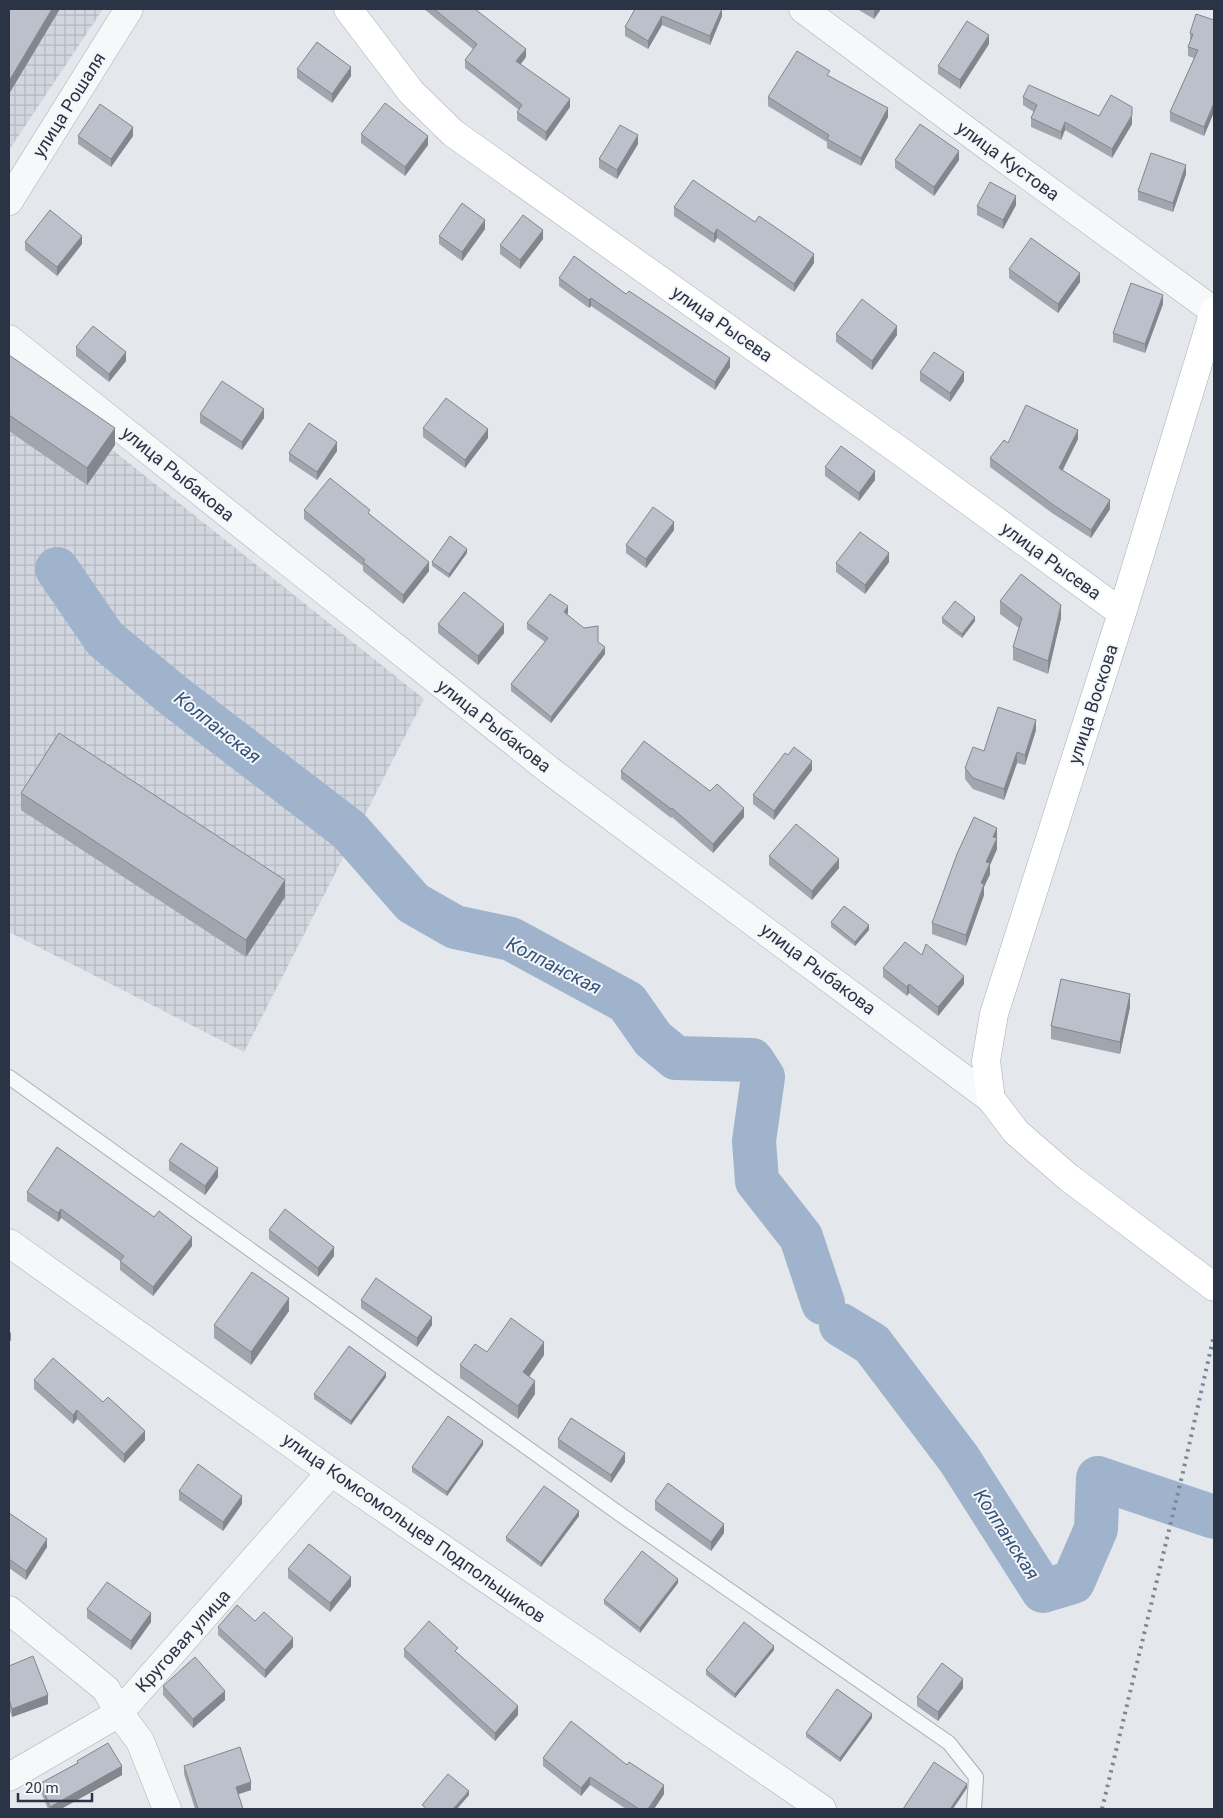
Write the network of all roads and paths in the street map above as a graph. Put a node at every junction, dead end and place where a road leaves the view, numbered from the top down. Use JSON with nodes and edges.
{"nodes":[{"id":1,"x":130,"y":9,"type":"edge"},
{"id":2,"x":348,"y":9,"type":"edge"},
{"id":3,"x":803,"y":9,"type":"edge"},
{"id":4,"x":9,"y":201,"type":"edge"},
{"id":5,"x":1214,"y":311,"type":"edge"},
{"id":6,"x":9,"y":339,"type":"edge"},
{"id":7,"x":1122,"y":613,"type":"junction"},
{"id":8,"x":986,"y":1062,"type":"junction"},
{"id":9,"x":954,"y":1070,"type":"junction"},
{"id":10,"x":9,"y":1078,"type":"edge"},
{"id":11,"x":991,"y":1099,"type":"junction"},
{"id":12,"x":9,"y":1244,"type":"edge"},
{"id":13,"x":1214,"y":1287,"type":"edge"},
{"id":14,"x":332,"y":1472,"type":"junction"},
{"id":15,"x":9,"y":1610,"type":"edge"},
{"id":16,"x":119,"y":1713,"type":"junction"},
{"id":17,"x":9,"y":1777,"type":"edge"},
{"id":18,"x":167,"y":1809,"type":"edge"},
{"id":19,"x":822,"y":1809,"type":"edge"},
{"id":20,"x":974,"y":1809,"type":"edge"}],
"edges":[{"from":1,"to":4,"type":"street","name":"улица Рошаля"},
{"from":2,"to":7,"type":"main road","name":"улица Рысева"},
{"from":3,"to":5,"type":"street","name":"улица Кустова"},
{"from":5,"to":7,"type":"main road","name":"улица Воскова"},
{"from":6,"to":9,"type":"street","name":"улица Рыбакова"},
{"from":7,"to":8,"type":"main road","name":"улица Воскова"},
{"from":8,"to":9,"type":"street"},
{"from":8,"to":11,"type":"main road","name":"улица Воскова"},
{"from":9,"to":11,"type":"street","name":"улица Рыбакова"},
{"from":10,"to":20,"type":"lane"},
{"from":11,"to":13,"type":"main road"},
{"from":12,"to":14,"type":"street","name":"улица Комсомольцев Подпольщиков"},
{"from":14,"to":16,"type":"street","name":"Круговая улица"},
{"from":14,"to":19,"type":"street","name":"улица Комсомольцев Подпольщиков"},
{"from":15,"to":16,"type":"street"},
{"from":16,"to":17,"type":"street","name":"Круговая улица"},
{"from":16,"to":18,"type":"street"}]}
